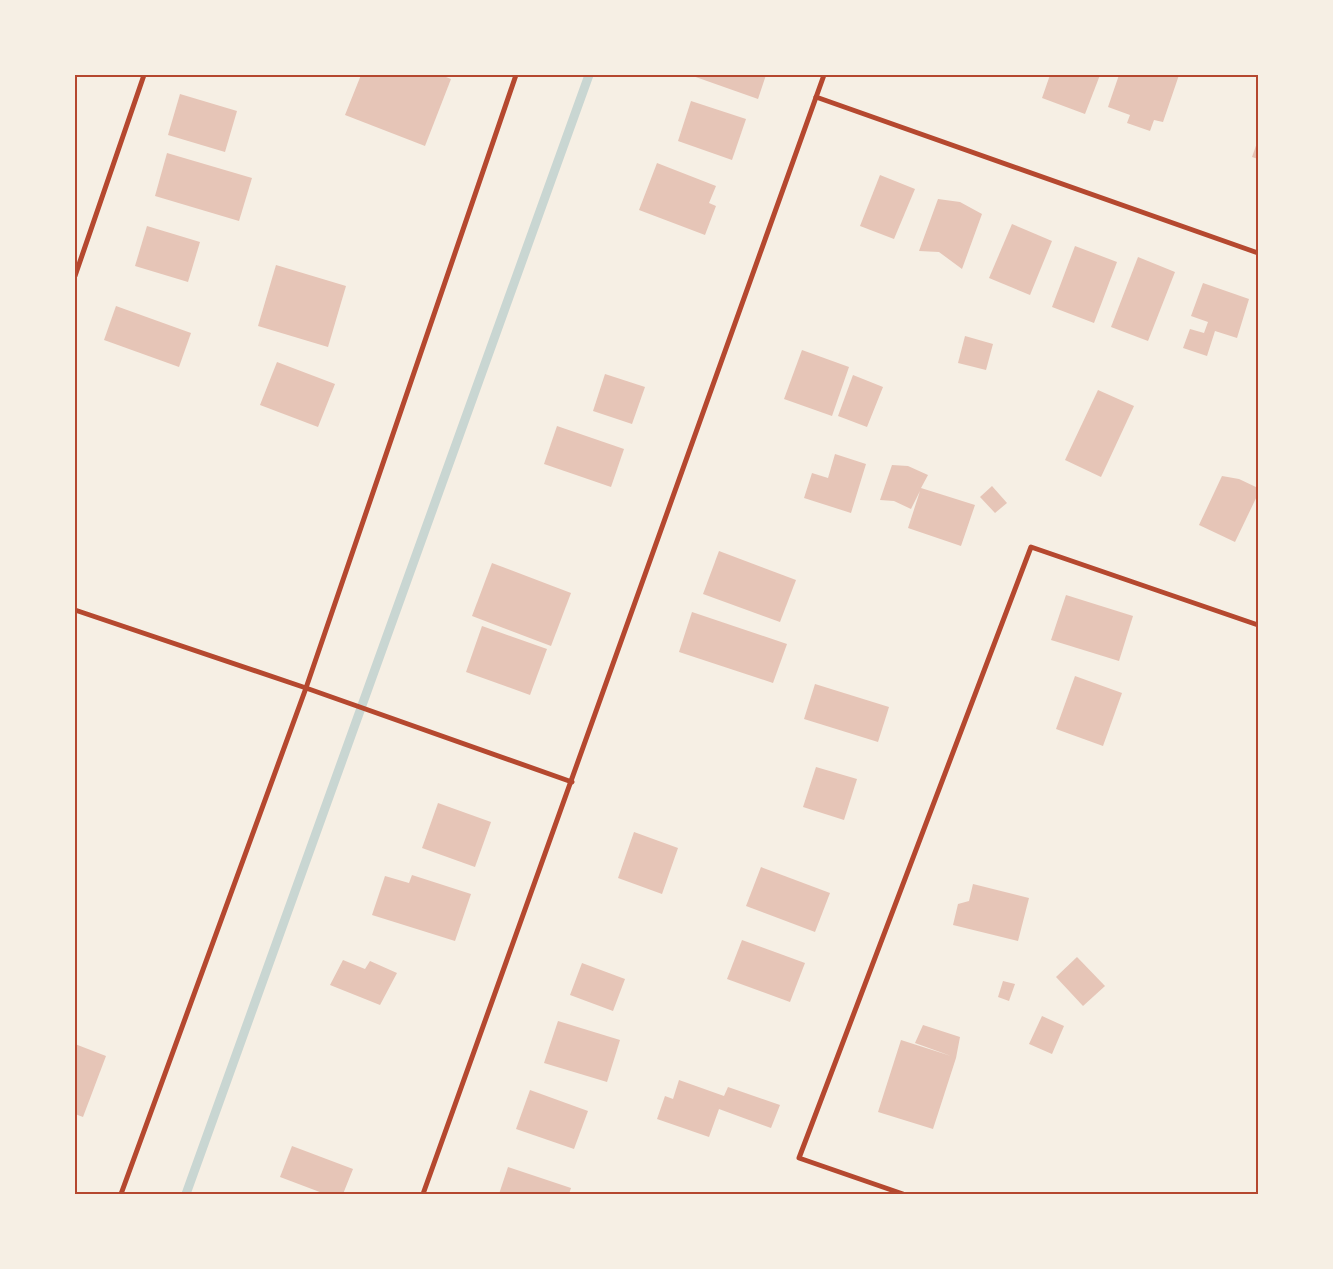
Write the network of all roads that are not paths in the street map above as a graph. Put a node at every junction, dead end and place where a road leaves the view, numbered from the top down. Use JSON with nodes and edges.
{"nodes":[{"id":1,"x":144,"y":75,"type":"edge"},
{"id":2,"x":516,"y":75,"type":"edge"},
{"id":3,"x":824,"y":75,"type":"edge"},
{"id":4,"x":816,"y":97,"type":"junction"},
{"id":5,"x":1258,"y":253,"type":"edge"},
{"id":6,"x":75,"y":276,"type":"edge"},
{"id":7,"x":75,"y":610,"type":"edge"},
{"id":8,"x":1258,"y":626,"type":"edge"},
{"id":9,"x":306,"y":688,"type":"junction"},
{"id":10,"x":572,"y":782,"type":"junction"},
{"id":11,"x":121,"y":1194,"type":"edge"},
{"id":12,"x":423,"y":1194,"type":"edge"},
{"id":13,"x":903,"y":1194,"type":"edge"}],
"edges":[{"from":1,"to":6,"type":"street"},
{"from":2,"to":9,"type":"street"},
{"from":3,"to":4,"type":"street"},
{"from":4,"to":5,"type":"street"},
{"from":4,"to":10,"type":"street"},
{"from":7,"to":9,"type":"street"},
{"from":8,"to":13,"type":"street"},
{"from":9,"to":10,"type":"street"},
{"from":9,"to":11,"type":"street"},
{"from":10,"to":12,"type":"street"}]}
